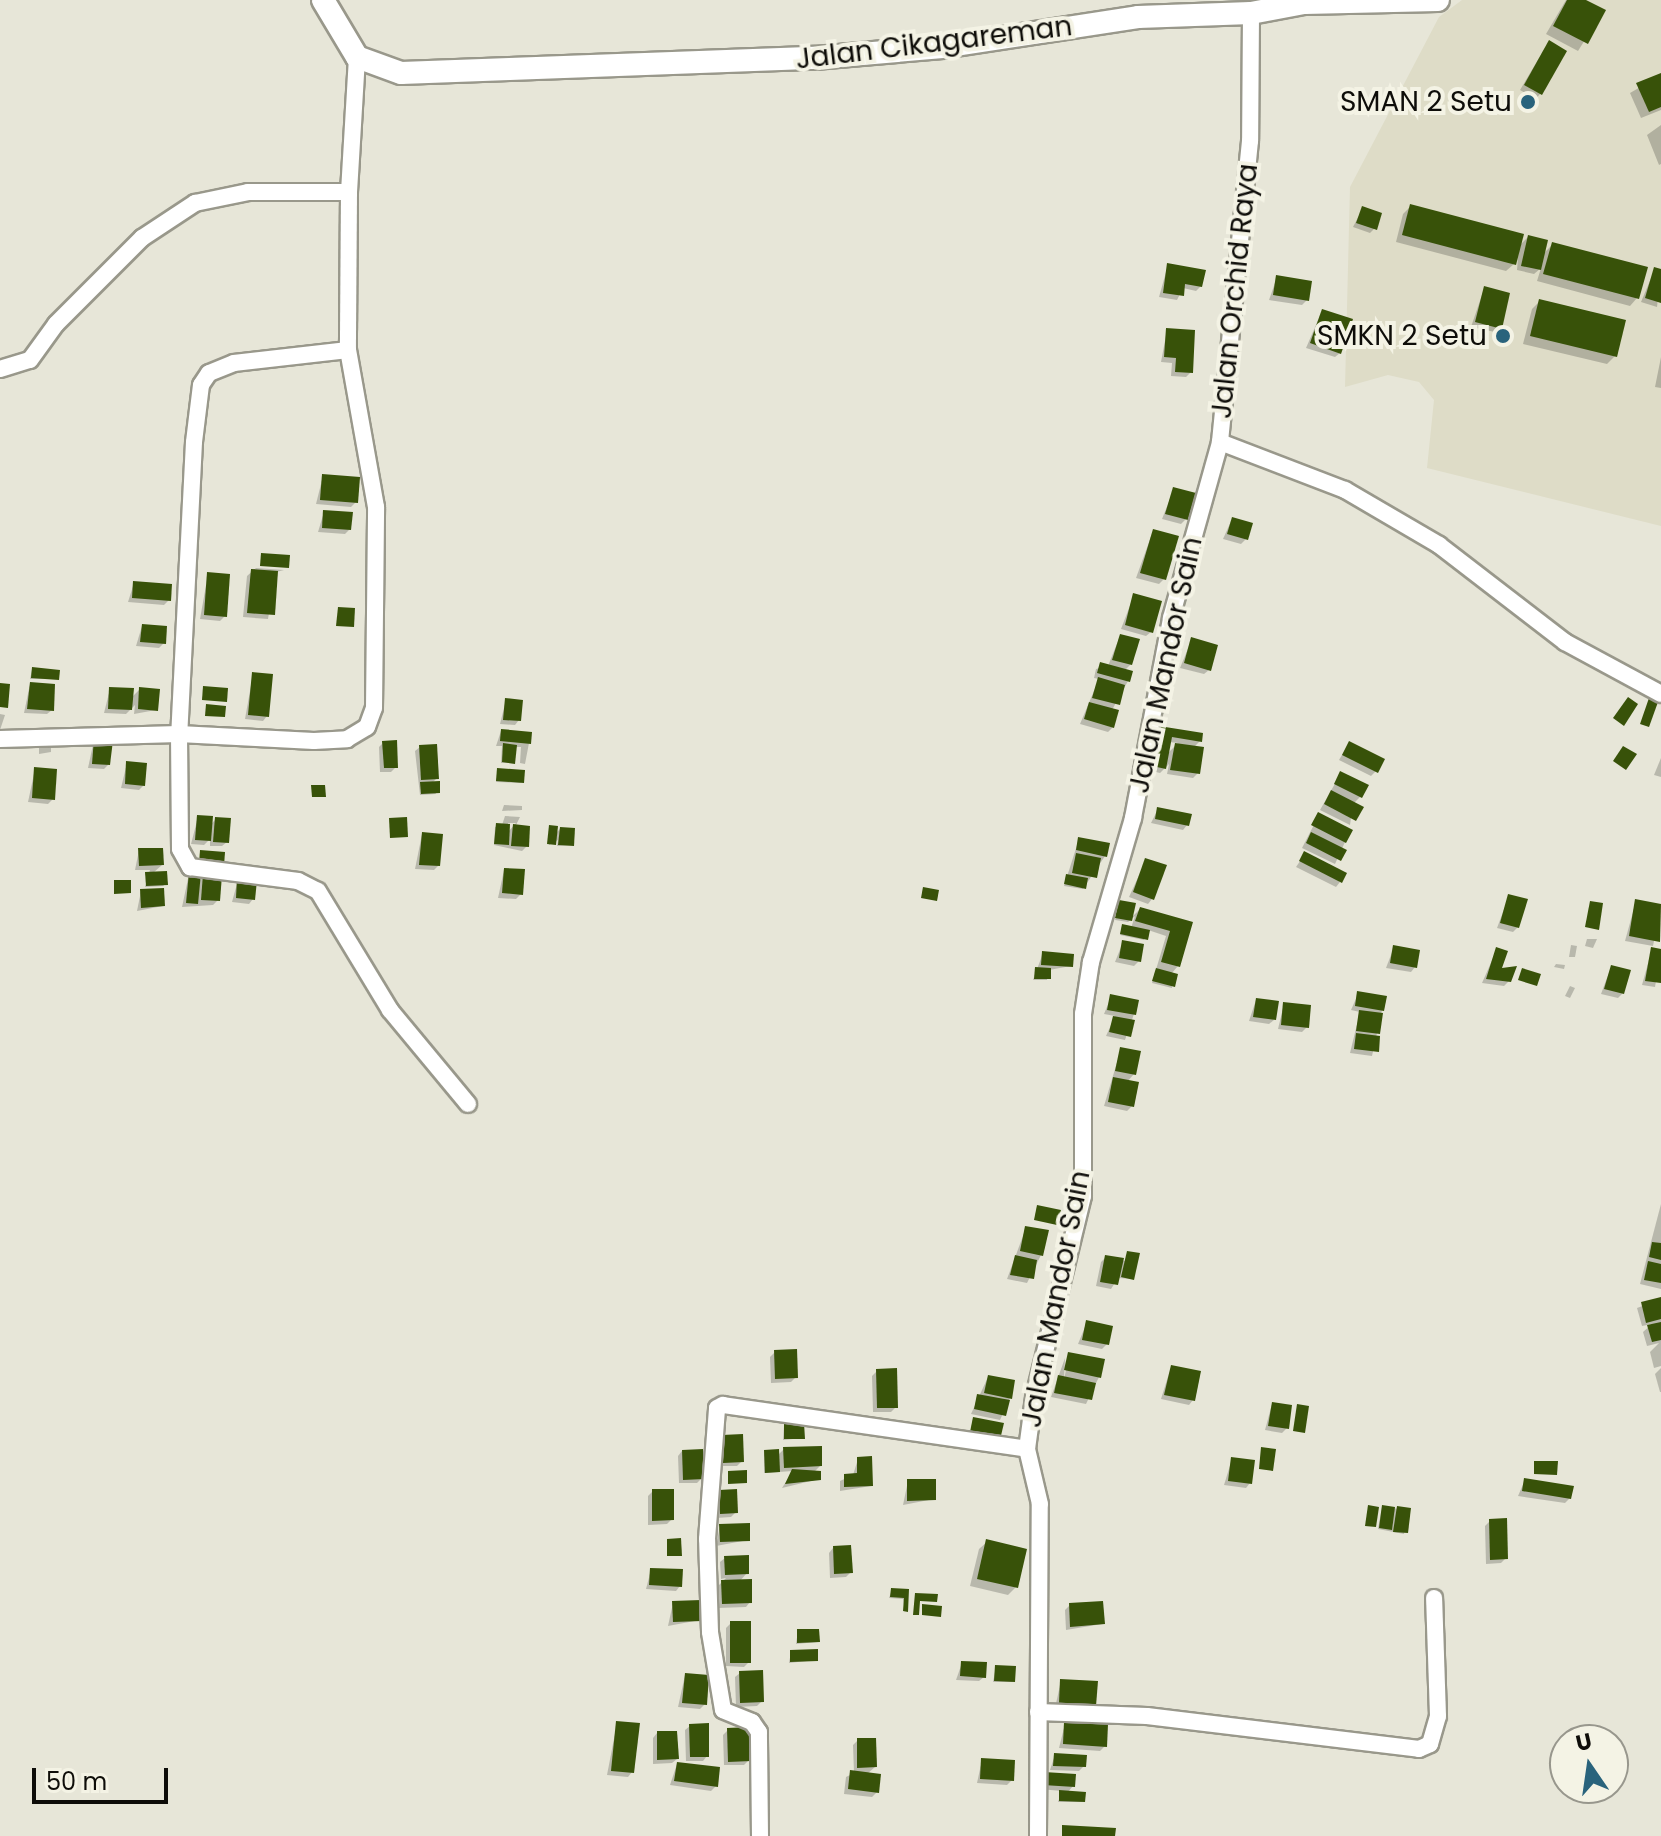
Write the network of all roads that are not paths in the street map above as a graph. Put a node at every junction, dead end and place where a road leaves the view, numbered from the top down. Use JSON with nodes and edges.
{"nodes":[{"id":1,"x":323,"y":0,"type":"edge"},
{"id":2,"x":1438,"y":0,"type":"edge"},
{"id":3,"x":1253,"y":9,"type":"edge"},
{"id":4,"x":357,"y":57,"type":"junction"},
{"id":5,"x":349,"y":192,"type":"junction"},
{"id":6,"x":348,"y":350,"type":"junction"},
{"id":7,"x":0,"y":369,"type":"edge"},
{"id":8,"x":1220,"y":442,"type":"junction"},
{"id":9,"x":1661,"y":694,"type":"edge"},
{"id":10,"x":179,"y":734,"type":"junction"},
{"id":11,"x":0,"y":739,"type":"edge"},
{"id":12,"x":468,"y":1104,"type":"dead end"},
{"id":13,"x":1027,"y":1449,"type":"junction"},
{"id":14,"x":1434,"y":1598,"type":"dead end"},
{"id":15,"x":1038,"y":1712,"type":"junction"},
{"id":16,"x":760,"y":1836,"type":"edge"},
{"id":17,"x":1038,"y":1836,"type":"edge"}],
"edges":[{"from":1,"to":4,"type":"street"},
{"from":2,"to":3,"type":"street","name":"Jalan Cikagareman"},
{"from":3,"to":4,"type":"street","name":"Jalan Cikagareman"},
{"from":3,"to":8,"type":"street","name":"Jalan Orchid Raya"},
{"from":4,"to":5,"type":"street"},
{"from":5,"to":6,"type":"street"},
{"from":5,"to":7,"type":"street"},
{"from":6,"to":10,"type":"street"},
{"from":6,"to":10,"type":"street"},
{"from":8,"to":9,"type":"street","name":"Jalan Orchid Raya"},
{"from":8,"to":13,"type":"street","name":"Jalan Mandor Sain"},
{"from":10,"to":11,"type":"street"},
{"from":10,"to":12,"type":"street"},
{"from":13,"to":15,"type":"street","name":"Jalan Mandor Sain"},
{"from":13,"to":16,"type":"street"},
{"from":14,"to":15,"type":"street"},
{"from":15,"to":17,"type":"street","name":"Jalan Mandor Sain"}]}
